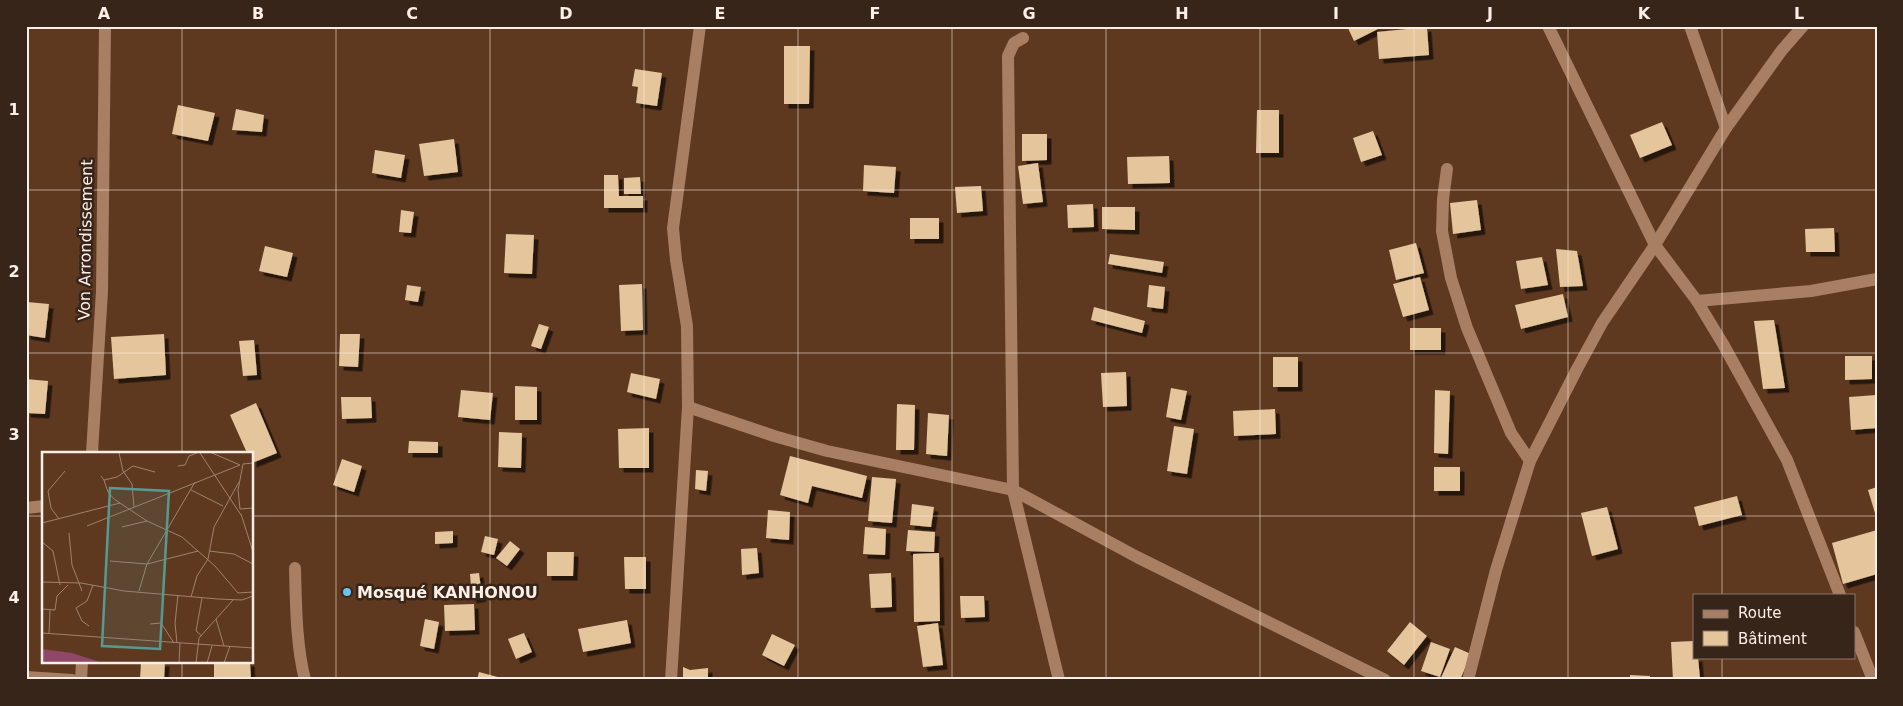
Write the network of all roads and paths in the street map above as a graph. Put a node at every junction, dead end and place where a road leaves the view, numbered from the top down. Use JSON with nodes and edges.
{"nodes":[{"id":1,"x":106,"y":26,"type":"edge"},
{"id":2,"x":700,"y":26,"type":"edge"},
{"id":3,"x":1548,"y":26,"type":"edge"},
{"id":4,"x":1690,"y":26,"type":"edge"},
{"id":5,"x":1803,"y":26,"type":"edge"},
{"id":6,"x":1023,"y":38,"type":"dead end"},
{"id":7,"x":1726,"y":128,"type":"junction"},
{"id":8,"x":1447,"y":169,"type":"dead end"},
{"id":9,"x":1655,"y":244,"type":"junction"},
{"id":10,"x":1877,"y":279,"type":"edge"},
{"id":11,"x":1698,"y":300,"type":"junction"},
{"id":12,"x":688,"y":407,"type":"junction"},
{"id":13,"x":92,"y":452,"type":"edge"},
{"id":14,"x":1530,"y":461,"type":"junction"},
{"id":15,"x":1013,"y":490,"type":"junction"},
{"id":16,"x":42,"y":506,"type":"edge"},
{"id":17,"x":26,"y":508,"type":"edge"},
{"id":18,"x":296,"y":568,"type":"dead end"},
{"id":19,"x":1840,"y":594,"type":"edge"},
{"id":20,"x":1856,"y":637,"type":"edge"},
{"id":21,"x":82,"y":664,"type":"edge"},
{"id":22,"x":26,"y":677,"type":"edge"},
{"id":23,"x":72,"y":680,"type":"edge"},
{"id":24,"x":81,"y":680,"type":"edge"},
{"id":25,"x":305,"y":680,"type":"edge"},
{"id":26,"x":671,"y":680,"type":"edge"},
{"id":27,"x":1059,"y":680,"type":"edge"},
{"id":28,"x":1385,"y":680,"type":"edge"},
{"id":29,"x":1468,"y":680,"type":"edge"},
{"id":30,"x":1873,"y":680,"type":"edge"}],
"edges":[{"from":1,"to":13,"type":"street","name":"Von Arrondissement"},
{"from":2,"to":12,"type":"street"},
{"from":3,"to":9,"type":"street"},
{"from":4,"to":7,"type":"street"},
{"from":5,"to":7,"type":"street"},
{"from":6,"to":15,"type":"street"},
{"from":7,"to":9,"type":"street"},
{"from":8,"to":14,"type":"street"},
{"from":9,"to":11,"type":"street"},
{"from":9,"to":14,"type":"street"},
{"from":10,"to":11,"type":"street"},
{"from":11,"to":19,"type":"street"},
{"from":12,"to":15,"type":"street"},
{"from":12,"to":26,"type":"street"},
{"from":14,"to":29,"type":"street"},
{"from":15,"to":27,"type":"street"},
{"from":15,"to":28,"type":"street"},
{"from":16,"to":17,"type":"street"},
{"from":18,"to":25,"type":"street"},
{"from":20,"to":30,"type":"street"},
{"from":21,"to":24,"type":"street"},
{"from":22,"to":23,"type":"street"}]}
